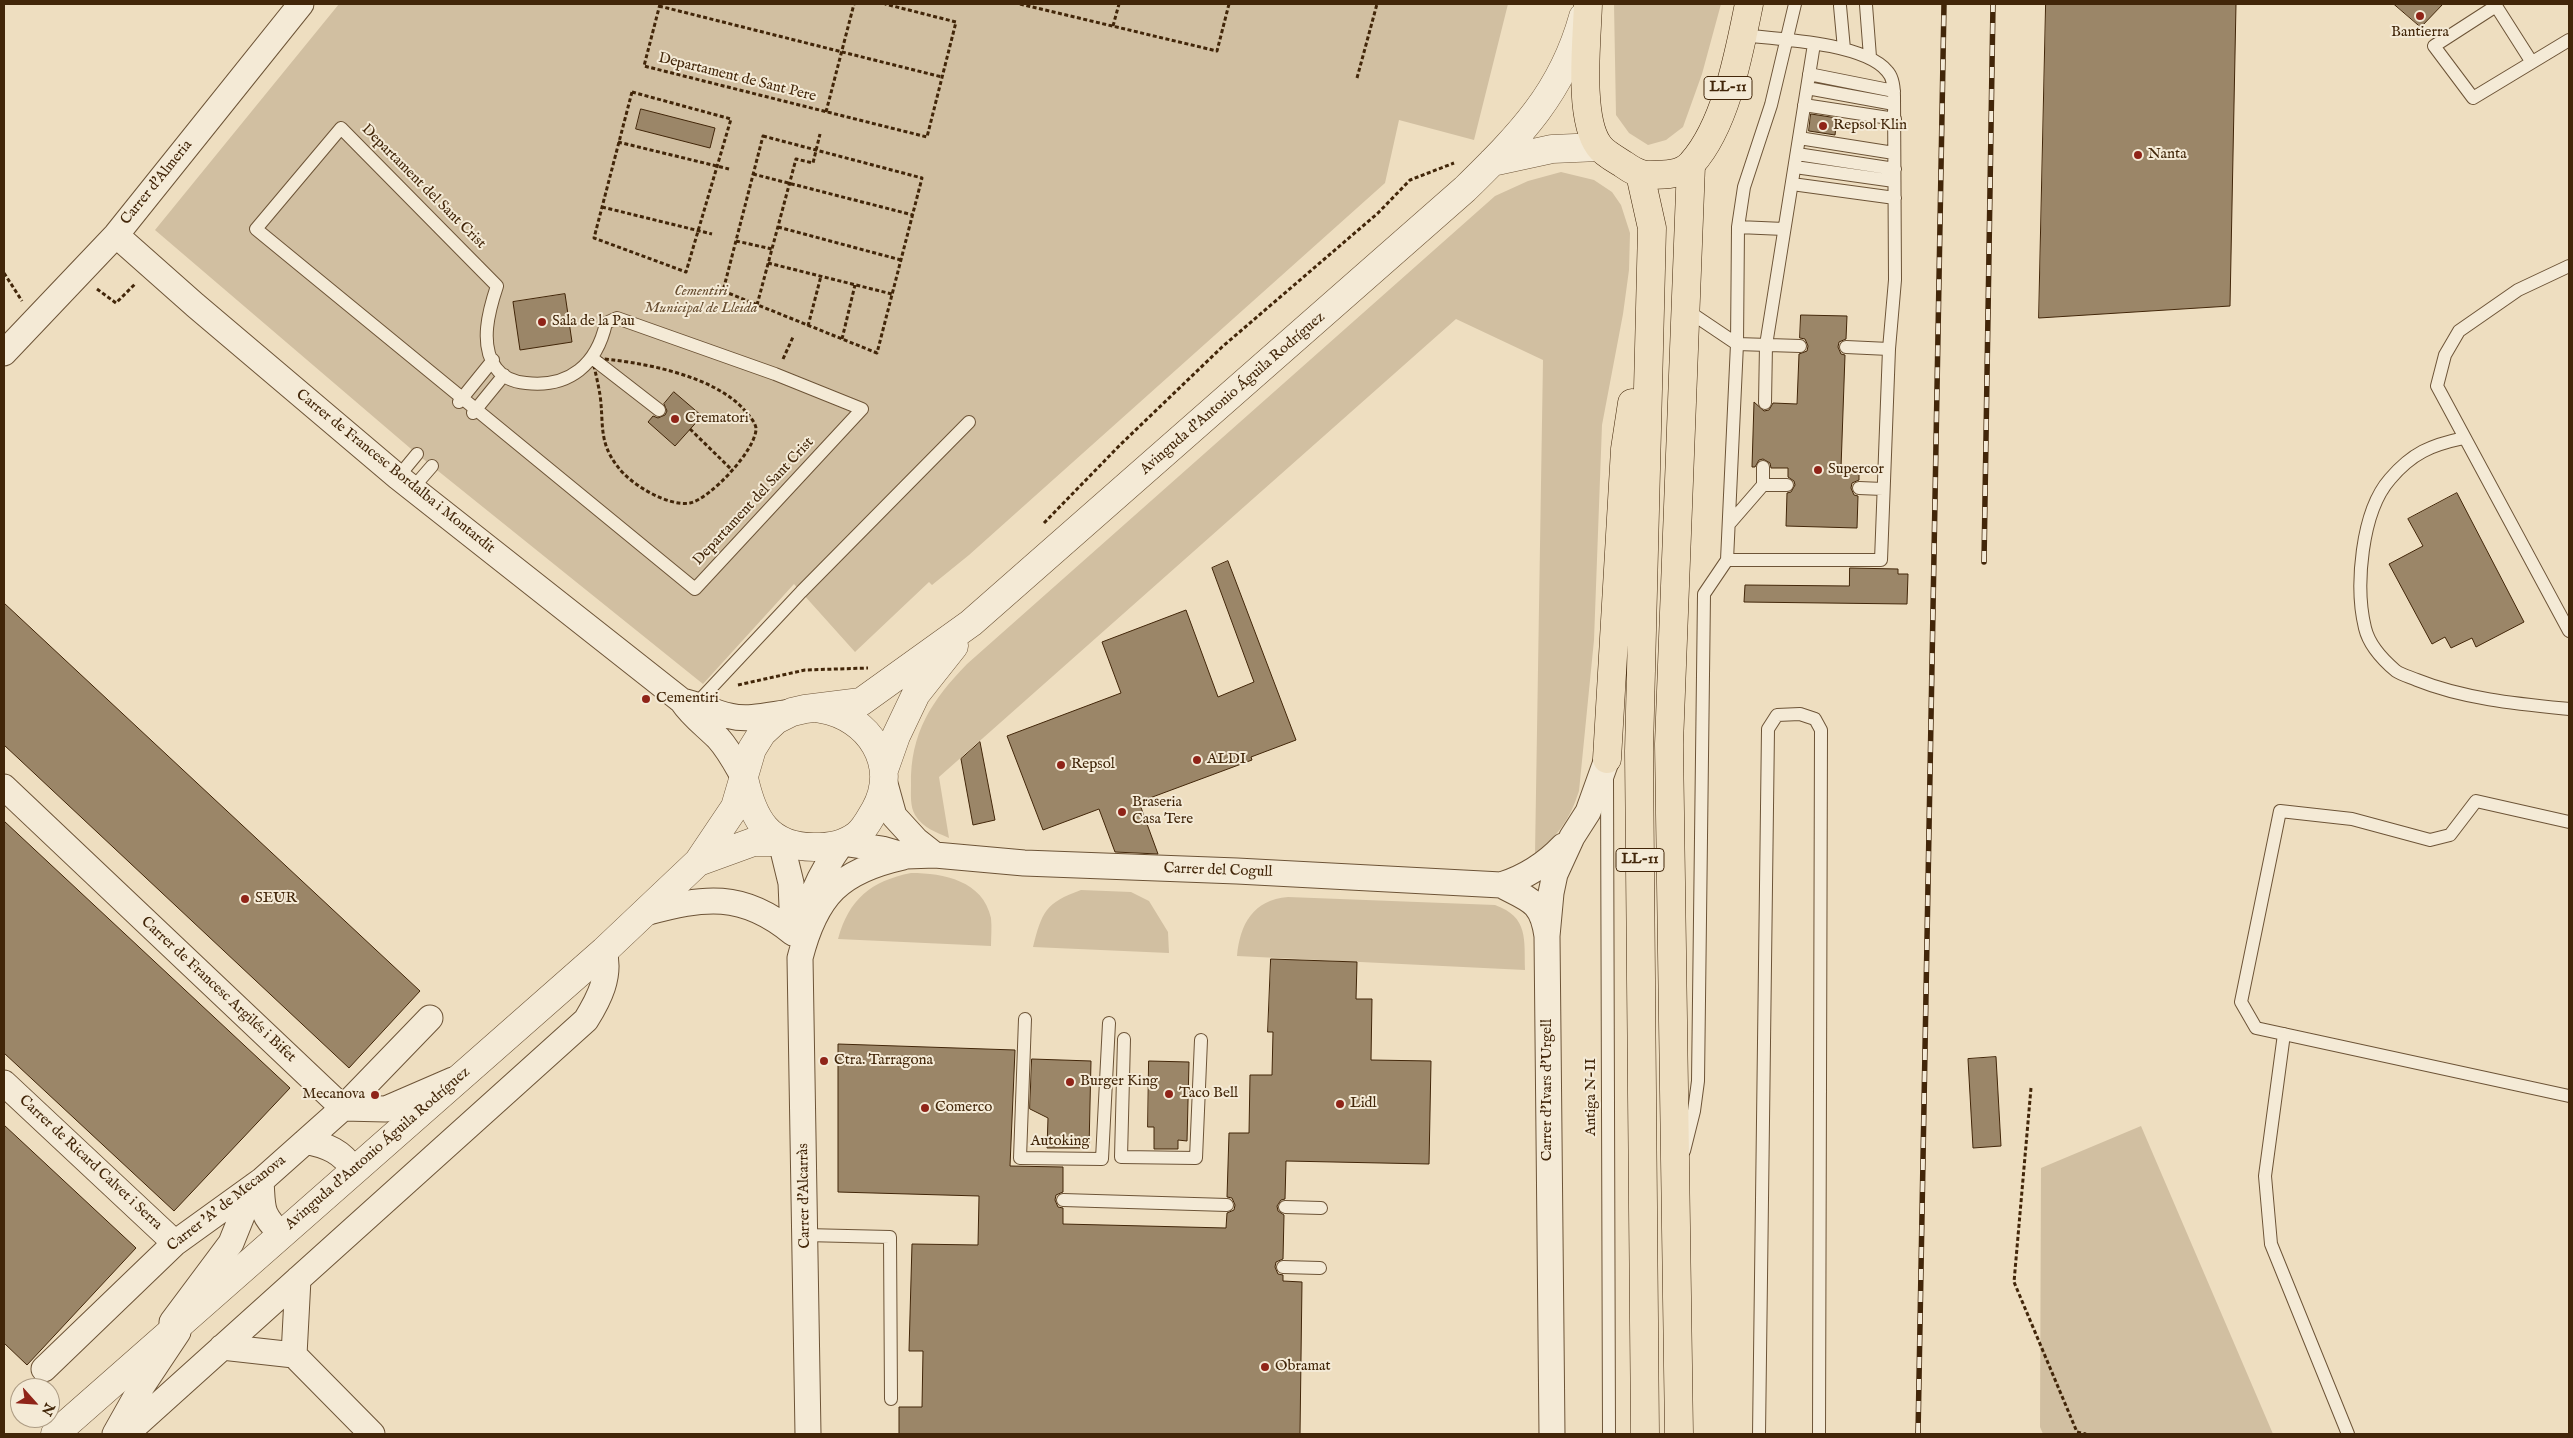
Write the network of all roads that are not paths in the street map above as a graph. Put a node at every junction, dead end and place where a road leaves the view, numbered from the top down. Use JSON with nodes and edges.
{"nodes":[{"id":1,"x":300,"y":4,"type":"edge"},
{"id":2,"x":1587,"y":4,"type":"edge"},
{"id":3,"x":1749,"y":4,"type":"edge"},
{"id":4,"x":1795,"y":4,"type":"edge"},
{"id":5,"x":1866,"y":5,"type":"dead end"},
{"id":6,"x":1840,"y":6,"type":"dead end"},
{"id":7,"x":1742,"y":35,"type":"junction"},
{"id":8,"x":2569,"y":40,"type":"edge"},
{"id":9,"x":1787,"y":41,"type":"junction"},
{"id":10,"x":1814,"y":44,"type":"junction"},
{"id":11,"x":1844,"y":49,"type":"junction"},
{"id":12,"x":1870,"y":57,"type":"junction"},
{"id":13,"x":2531,"y":61,"type":"junction"},
{"id":14,"x":1809,"y":74,"type":"junction"},
{"id":15,"x":1807,"y":88,"type":"junction"},
{"id":16,"x":1894,"y":91,"type":"junction"},
{"id":17,"x":1894,"y":104,"type":"junction"},
{"id":18,"x":1804,"y":105,"type":"junction"},
{"id":19,"x":1895,"y":119,"type":"junction"},
{"id":20,"x":1799,"y":138,"type":"junction"},
{"id":21,"x":1599,"y":147,"type":"junction"},
{"id":22,"x":1894,"y":153,"type":"junction"},
{"id":23,"x":1797,"y":154,"type":"junction"},
{"id":24,"x":1492,"y":162,"type":"junction"},
{"id":25,"x":1691,"y":165,"type":"junction"},
{"id":26,"x":1795,"y":167,"type":"junction"},
{"id":27,"x":1640,"y":174,"type":"junction"},
{"id":28,"x":1895,"y":175,"type":"junction"},
{"id":29,"x":1792,"y":184,"type":"junction"},
{"id":30,"x":1894,"y":198,"type":"junction"},
{"id":31,"x":1738,"y":227,"type":"junction"},
{"id":32,"x":1784,"y":229,"type":"junction"},
{"id":33,"x":116,"y":235,"type":"junction"},
{"id":34,"x":2569,"y":266,"type":"edge"},
{"id":35,"x":1650,"y":285,"type":"junction"},
{"id":36,"x":1685,"y":309,"type":"junction"},
{"id":37,"x":1737,"y":344,"type":"junction"},
{"id":38,"x":1766,"y":345,"type":"junction"},
{"id":39,"x":1800,"y":346,"type":"dead end"},
{"id":40,"x":1846,"y":347,"type":"dead end"},
{"id":41,"x":1889,"y":349,"type":"junction"},
{"id":42,"x":4,"y":353,"type":"edge"},
{"id":43,"x":592,"y":358,"type":"junction"},
{"id":44,"x":493,"y":360,"type":"junction"},
{"id":45,"x":504,"y":375,"type":"junction"},
{"id":46,"x":461,"y":400,"type":"junction"},
{"id":47,"x":1765,"y":403,"type":"dead end"},
{"id":48,"x":659,"y":410,"type":"dead end"},
{"id":49,"x":475,"y":411,"type":"junction"},
{"id":50,"x":969,"y":422,"type":"dead end"},
{"id":51,"x":2464,"y":438,"type":"junction"},
{"id":52,"x":417,"y":454,"type":"dead end"},
{"id":53,"x":432,"y":466,"type":"dead end"},
{"id":54,"x":1763,"y":467,"type":"dead end"},
{"id":55,"x":405,"y":483,"type":"junction"},
{"id":56,"x":1763,"y":485,"type":"junction"},
{"id":57,"x":1787,"y":485,"type":"dead end"},
{"id":58,"x":1858,"y":488,"type":"dead end"},
{"id":59,"x":1883,"y":489,"type":"junction"},
{"id":60,"x":1730,"y":523,"type":"junction"},
{"id":61,"x":1727,"y":560,"type":"junction"},
{"id":62,"x":971,"y":623,"type":"junction"},
{"id":63,"x":2569,"y":631,"type":"edge"},
{"id":64,"x":697,"y":697,"type":"junction"},
{"id":65,"x":2569,"y":709,"type":"edge"},
{"id":66,"x":805,"y":710,"type":"junction"},
{"id":67,"x":1607,"y":759,"type":"junction"},
{"id":68,"x":884,"y":775,"type":"junction"},
{"id":69,"x":744,"y":778,"type":"junction"},
{"id":70,"x":4,"y":788,"type":"edge"},
{"id":71,"x":2569,"y":822,"type":"edge"},
{"id":72,"x":1572,"y":837,"type":"junction"},
{"id":73,"x":781,"y":842,"type":"junction"},
{"id":74,"x":842,"y":844,"type":"junction"},
{"id":75,"x":935,"y":855,"type":"junction"},
{"id":76,"x":906,"y":856,"type":"junction"},
{"id":77,"x":698,"y":862,"type":"junction"},
{"id":78,"x":1501,"y":885,"type":"junction"},
{"id":79,"x":645,"y":912,"type":"junction"},
{"id":80,"x":1547,"y":936,"type":"junction"},
{"id":81,"x":799,"y":944,"type":"junction"},
{"id":82,"x":604,"y":951,"type":"junction"},
{"id":83,"x":430,"y":1018,"type":"dead end"},
{"id":84,"x":1025,"y":1019,"type":"dead end"},
{"id":85,"x":1110,"y":1023,"type":"dead end"},
{"id":86,"x":2284,"y":1034,"type":"junction"},
{"id":87,"x":1124,"y":1039,"type":"dead end"},
{"id":88,"x":1201,"y":1040,"type":"dead end"},
{"id":89,"x":460,"y":1077,"type":"junction"},
{"id":90,"x":4,"y":1083,"type":"edge"},
{"id":91,"x":2569,"y":1096,"type":"edge"},
{"id":92,"x":343,"y":1108,"type":"junction"},
{"id":93,"x":306,"y":1141,"type":"junction"},
{"id":94,"x":354,"y":1170,"type":"junction"},
{"id":95,"x":258,"y":1183,"type":"junction"},
{"id":96,"x":1675,"y":1187,"type":"junction"},
{"id":97,"x":1063,"y":1200,"type":"dead end"},
{"id":98,"x":1227,"y":1205,"type":"dead end"},
{"id":99,"x":1285,"y":1207,"type":"dead end"},
{"id":100,"x":1321,"y":1208,"type":"dead end"},
{"id":101,"x":281,"y":1234,"type":"junction"},
{"id":102,"x":805,"y":1235,"type":"junction"},
{"id":103,"x":176,"y":1243,"type":"junction"},
{"id":104,"x":1283,"y":1267,"type":"dead end"},
{"id":105,"x":1320,"y":1268,"type":"dead end"},
{"id":106,"x":298,"y":1279,"type":"junction"},
{"id":107,"x":190,"y":1313,"type":"junction"},
{"id":108,"x":154,"y":1346,"type":"junction"},
{"id":109,"x":222,"y":1347,"type":"junction"},
{"id":110,"x":294,"y":1355,"type":"junction"},
{"id":111,"x":44,"y":1369,"type":"dead end"},
{"id":112,"x":890,"y":1399,"type":"dead end"},
{"id":113,"x":55,"y":1434,"type":"edge"},
{"id":114,"x":115,"y":1434,"type":"edge"},
{"id":115,"x":126,"y":1434,"type":"edge"},
{"id":116,"x":372,"y":1434,"type":"edge"},
{"id":117,"x":808,"y":1434,"type":"edge"},
{"id":118,"x":1552,"y":1434,"type":"edge"},
{"id":119,"x":1609,"y":1434,"type":"edge"},
{"id":120,"x":1645,"y":1434,"type":"edge"},
{"id":121,"x":1679,"y":1434,"type":"edge"},
{"id":122,"x":1759,"y":1434,"type":"edge"},
{"id":123,"x":1819,"y":1434,"type":"edge"},
{"id":124,"x":2348,"y":1434,"type":"edge"}],
"edges":[{"from":1,"to":33,"type":"street","name":"Carrer d'Almeria"},
{"from":2,"to":21,"type":"main road"},
{"from":2,"to":24,"type":"street","name":"Avinguda d'Antonio Águila Rodríguez"},
{"from":3,"to":7,"type":"main road","number":"LL-11"},
{"from":4,"to":9,"type":"lane"},
{"from":5,"to":12,"type":"lane"},
{"from":6,"to":11,"type":"lane"},
{"from":7,"to":9,"type":"lane"},
{"from":7,"to":25,"type":"main road","number":"LL-11"},
{"from":8,"to":13,"type":"lane"},
{"from":9,"to":10,"type":"lane"},
{"from":9,"to":31,"type":"lane"},
{"from":10,"to":11,"type":"lane"},
{"from":10,"to":14,"type":"lane"},
{"from":11,"to":12,"type":"lane"},
{"from":12,"to":16,"type":"lane"},
{"from":13,"to":13,"type":"lane"},
{"from":14,"to":15,"type":"lane"},
{"from":14,"to":16,"type":"lane"},
{"from":15,"to":17,"type":"lane"},
{"from":15,"to":18,"type":"lane"},
{"from":16,"to":17,"type":"lane"},
{"from":17,"to":19,"type":"lane"},
{"from":18,"to":19,"type":"lane"},
{"from":18,"to":20,"type":"lane"},
{"from":19,"to":22,"type":"lane"},
{"from":20,"to":22,"type":"lane"},
{"from":20,"to":23,"type":"lane"},
{"from":21,"to":24,"type":"street","name":"Avinguda d'Antonio Águila Rodríguez"},
{"from":21,"to":27,"type":"main road"},
{"from":22,"to":28,"type":"lane"},
{"from":23,"to":26,"type":"lane"},
{"from":23,"to":28,"type":"lane"},
{"from":24,"to":62,"type":"street","name":"Avinguda d'Antonio Águila Rodríguez"},
{"from":25,"to":27,"type":"main road"},
{"from":25,"to":36,"type":"main road","number":"LL-11"},
{"from":26,"to":28,"type":"lane"},
{"from":26,"to":29,"type":"lane"},
{"from":27,"to":35,"type":"main road","number":"LL-11"},
{"from":28,"to":30,"type":"lane"},
{"from":29,"to":30,"type":"lane"},
{"from":29,"to":32,"type":"lane"},
{"from":30,"to":41,"type":"lane"},
{"from":31,"to":32,"type":"lane"},
{"from":31,"to":37,"type":"lane"},
{"from":32,"to":38,"type":"lane"},
{"from":33,"to":42,"type":"street","name":"Carrer d'Almeria"},
{"from":33,"to":55,"type":"street","name":"Carrer de Francesc Bordalba i Montardit"},
{"from":34,"to":51,"type":"lane"},
{"from":35,"to":67,"type":"main road"},
{"from":35,"to":120,"type":"main road","number":"LL-11"},
{"from":36,"to":37,"type":"lane"},
{"from":36,"to":96,"type":"main road","number":"LL-11"},
{"from":37,"to":38,"type":"lane"},
{"from":37,"to":60,"type":"lane"},
{"from":38,"to":39,"type":"lane"},
{"from":38,"to":47,"type":"lane"},
{"from":40,"to":41,"type":"lane"},
{"from":41,"to":59,"type":"lane"},
{"from":43,"to":45,"type":"lane","name":"Departament del Sant Crist"},
{"from":43,"to":48,"type":"lane"},
{"from":43,"to":49,"type":"lane","name":"Departament del Sant Crist"},
{"from":44,"to":45,"type":"lane","name":"Departament del Sant Crist"},
{"from":44,"to":46,"type":"lane"},
{"from":44,"to":46,"type":"lane","name":"Departament del Sant Crist"},
{"from":45,"to":49,"type":"lane"},
{"from":46,"to":49,"type":"lane","name":"Departament del Sant Crist"},
{"from":50,"to":64,"type":"lane"},
{"from":51,"to":63,"type":"lane"},
{"from":51,"to":65,"type":"lane"},
{"from":52,"to":55,"type":"lane"},
{"from":53,"to":55,"type":"lane"},
{"from":54,"to":56,"type":"lane"},
{"from":55,"to":64,"type":"street","name":"Carrer de Francesc Bordalba i Montardit"},
{"from":56,"to":57,"type":"lane"},
{"from":56,"to":60,"type":"lane"},
{"from":58,"to":59,"type":"lane"},
{"from":59,"to":61,"type":"lane"},
{"from":60,"to":61,"type":"lane"},
{"from":61,"to":96,"type":"lane"},
{"from":62,"to":66,"type":"street","name":"Avinguda d'Antonio Águila Rodríguez"},
{"from":62,"to":68,"type":"street","name":"Avinguda d'Antonio Águila Rodríguez"},
{"from":64,"to":66,"type":"street","name":"Carrer de Francesc Bordalba i Montardit"},
{"from":64,"to":69,"type":"street","name":"Carrer de Francesc Bordalba i Montardit"},
{"from":66,"to":68,"type":"street"},
{"from":66,"to":69,"type":"street","name":"Avinguda d'Antonio Águila Rodríguez"},
{"from":67,"to":72,"type":"street","name":"Carrer d'Ivars d'Urgell"},
{"from":67,"to":119,"type":"lane","name":"Antiga N-II"},
{"from":68,"to":74,"type":"street","name":"Avinguda d'Antonio Águila Rodríguez"},
{"from":68,"to":75,"type":"street"},
{"from":69,"to":73,"type":"street"},
{"from":69,"to":77,"type":"street","name":"Avinguda d'Antonio Águila Rodríguez"},
{"from":70,"to":92,"type":"street","name":"Carrer de Francesc Argilés i Bifet"},
{"from":71,"to":86,"type":"lane"},
{"from":72,"to":78,"type":"street"},
{"from":72,"to":80,"type":"street","name":"Carrer d'Ivars d'Urgell"},
{"from":73,"to":74,"type":"street","name":"Avinguda d'Antonio Águila Rodríguez"},
{"from":73,"to":77,"type":"street","name":"Avinguda d'Antonio Águila Rodríguez"},
{"from":73,"to":81,"type":"street","name":"Carrer d'Alcarràs"},
{"from":74,"to":76,"type":"street","name":"Carrer del Cogull"},
{"from":74,"to":81,"type":"street","name":"Carrer d'Alcarràs"},
{"from":75,"to":76,"type":"street","name":"Carrer del Cogull"},
{"from":75,"to":78,"type":"street","name":"Carrer del Cogull"},
{"from":76,"to":81,"type":"street","name":"Carrer d'Alcarràs"},
{"from":77,"to":79,"type":"street","name":"Avinguda d'Antonio Águila Rodríguez"},
{"from":78,"to":80,"type":"street"},
{"from":79,"to":81,"type":"street"},
{"from":79,"to":82,"type":"street","name":"Avinguda d'Antonio Águila Rodríguez"},
{"from":80,"to":118,"type":"street","name":"Carrer d'Ivars d'Urgell"},
{"from":81,"to":102,"type":"street","name":"Carrer d'Alcarràs"},
{"from":82,"to":89,"type":"street","name":"Avinguda d'Antonio Águila Rodríguez"},
{"from":82,"to":106,"type":"street"},
{"from":83,"to":92,"type":"street","name":"Carrer 'A' de Mecanova"},
{"from":84,"to":85,"type":"lane","name":"Autoking"},
{"from":86,"to":91,"type":"lane"},
{"from":86,"to":124,"type":"lane"},
{"from":87,"to":88,"type":"lane"},
{"from":89,"to":92,"type":"street"},
{"from":89,"to":94,"type":"street","name":"Avinguda d'Antonio Águila Rodríguez"},
{"from":90,"to":103,"type":"street","name":"Carrer de Ricard Calvet i Serra"},
{"from":92,"to":93,"type":"street","name":"Carrer 'A' de Mecanova"},
{"from":93,"to":94,"type":"street"},
{"from":93,"to":95,"type":"street","name":"Carrer 'A' de Mecanova"},
{"from":94,"to":101,"type":"street","name":"Avinguda d'Antonio Águila Rodríguez"},
{"from":95,"to":101,"type":"street"},
{"from":95,"to":103,"type":"street","name":"Carrer 'A' de Mecanova"},
{"from":95,"to":108,"type":"street"},
{"from":96,"to":121,"type":"main road","number":"LL-11"},
{"from":97,"to":98,"type":"lane"},
{"from":99,"to":100,"type":"lane"},
{"from":101,"to":107,"type":"street","name":"Avinguda d'Antonio Águila Rodríguez"},
{"from":102,"to":112,"type":"lane"},
{"from":102,"to":117,"type":"street","name":"Carrer d'Alcarràs"},
{"from":103,"to":111,"type":"street","name":"Carrer 'A' de Mecanova"},
{"from":104,"to":105,"type":"lane"},
{"from":106,"to":109,"type":"street"},
{"from":106,"to":110,"type":"street"},
{"from":107,"to":108,"type":"street","name":"Avinguda d'Antonio Águila Rodríguez"},
{"from":107,"to":114,"type":"street"},
{"from":108,"to":113,"type":"street","name":"Avinguda d'Antonio Águila Rodríguez"},
{"from":109,"to":110,"type":"street"},
{"from":109,"to":115,"type":"street"},
{"from":110,"to":116,"type":"street"},
{"from":122,"to":123,"type":"lane"}]}
